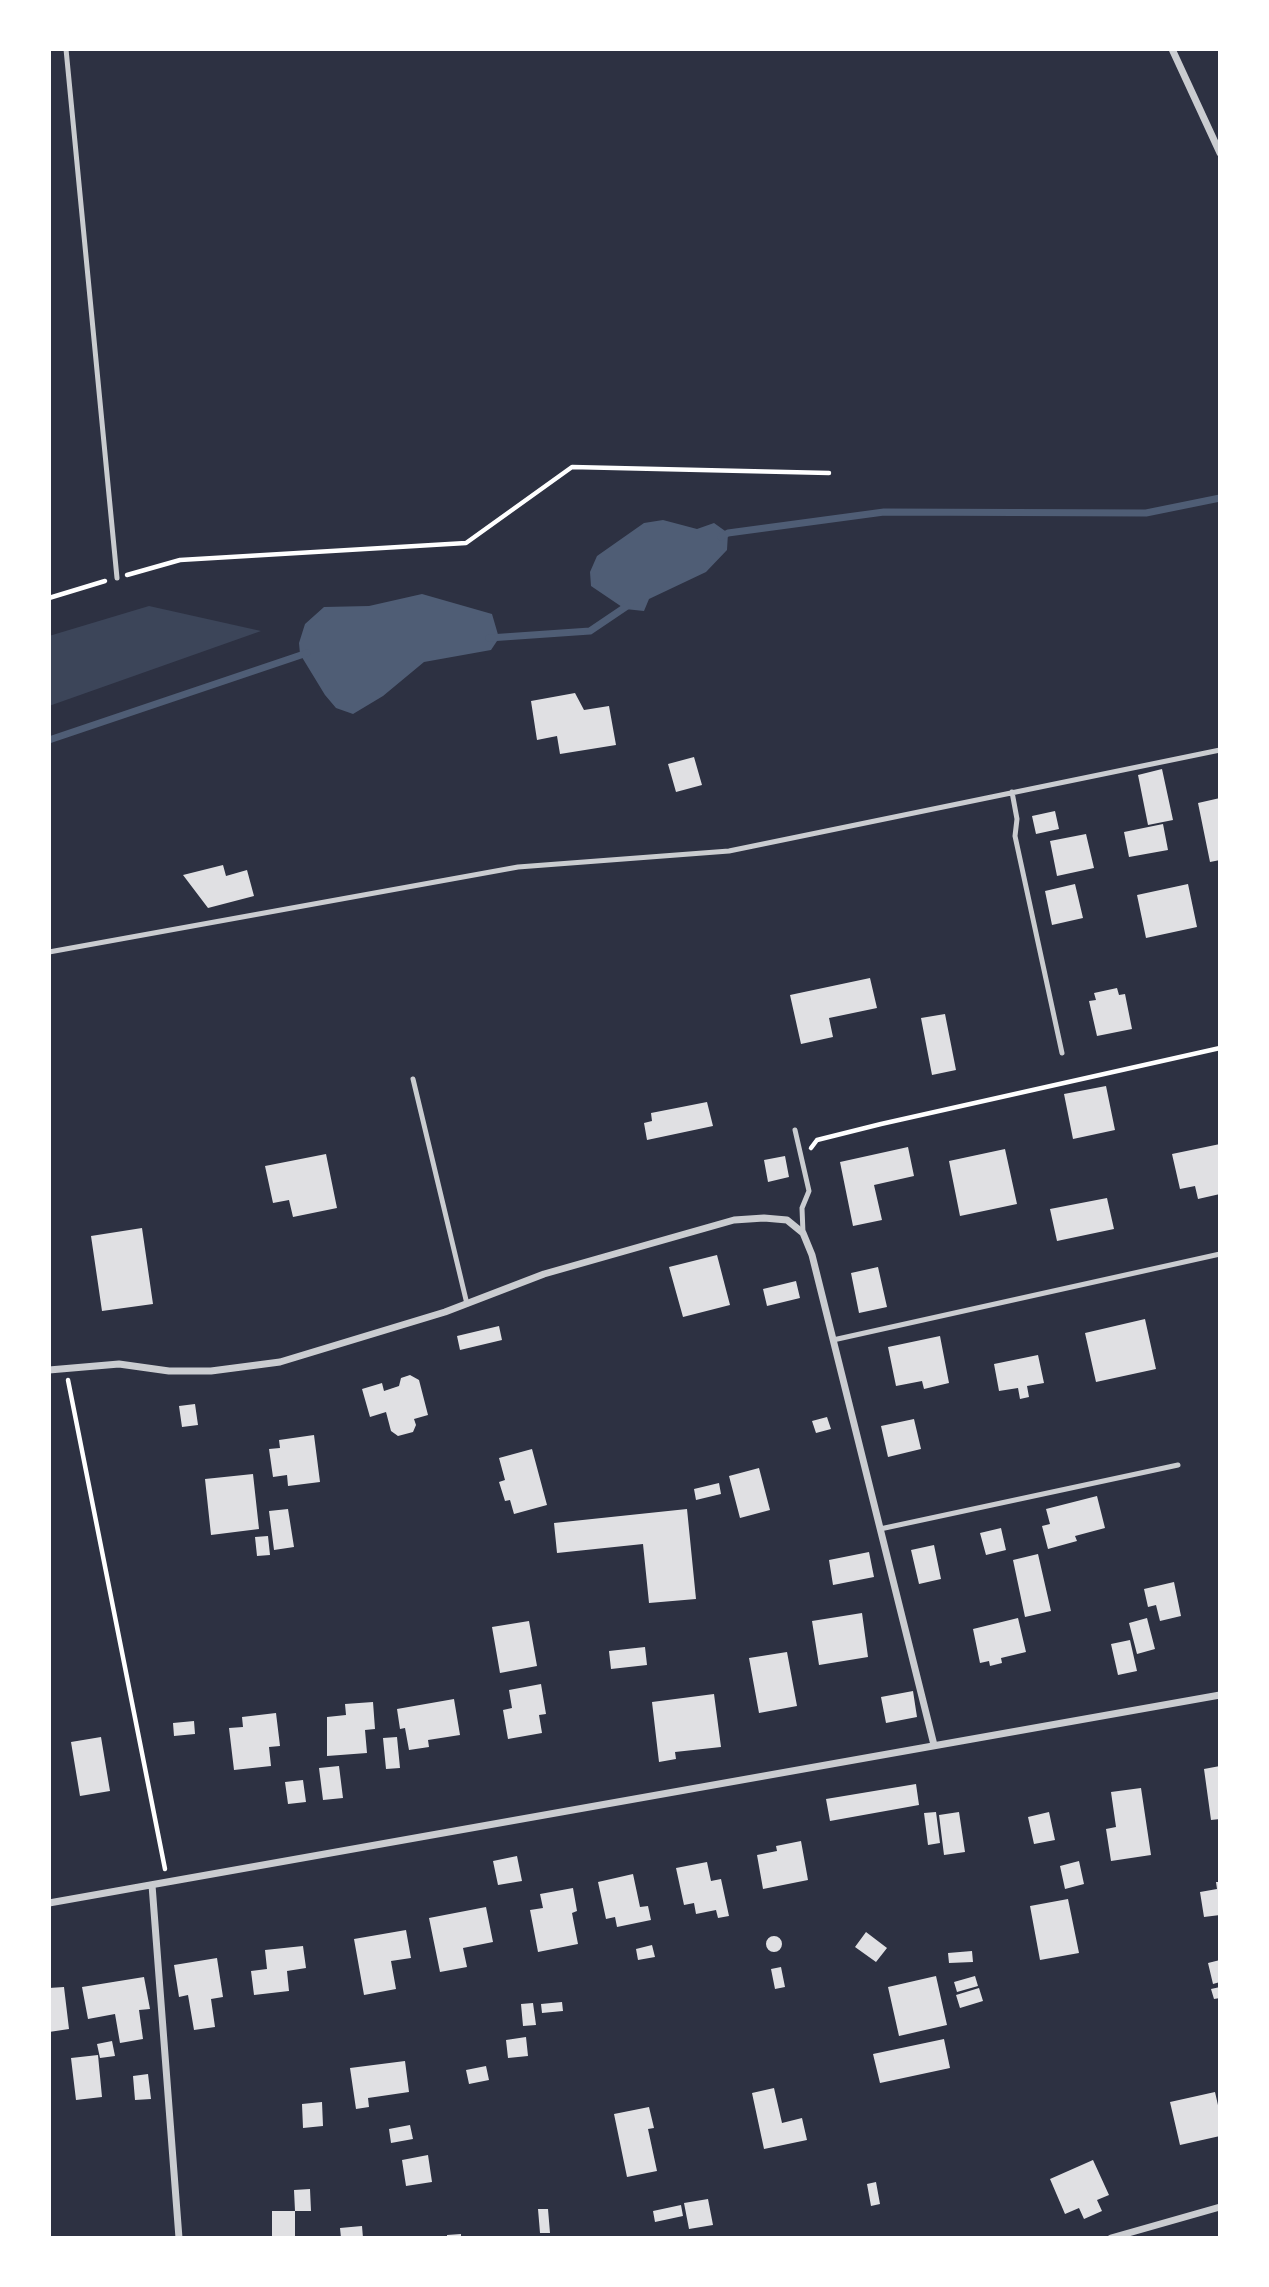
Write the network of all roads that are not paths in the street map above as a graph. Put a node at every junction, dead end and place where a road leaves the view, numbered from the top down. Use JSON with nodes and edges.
{"nodes":[{"id":1,"x":66,"y":49,"type":"edge"},
{"id":2,"x":1172,"y":49,"type":"edge"},
{"id":3,"x":1220,"y":153,"type":"edge"},
{"id":4,"x":117,"y":578,"type":"road end"},
{"id":5,"x":1220,"y":750,"type":"edge"},
{"id":6,"x":1012,"y":792,"type":"junction"},
{"id":7,"x":49,"y":952,"type":"edge"},
{"id":8,"x":1062,"y":1054,"type":"dead end"},
{"id":9,"x":413,"y":1079,"type":"dead end"},
{"id":10,"x":795,"y":1130,"type":"dead end"},
{"id":11,"x":803,"y":1233,"type":"junction"},
{"id":12,"x":1220,"y":1254,"type":"edge"},
{"id":13,"x":467,"y":1304,"type":"junction"},
{"id":14,"x":833,"y":1340,"type":"junction"},
{"id":15,"x":49,"y":1370,"type":"edge"},
{"id":16,"x":1178,"y":1465,"type":"dead end"},
{"id":17,"x":880,"y":1529,"type":"junction"},
{"id":18,"x":1220,"y":1695,"type":"edge"},
{"id":19,"x":934,"y":1745,"type":"junction"},
{"id":20,"x":152,"y":1885,"type":"junction"},
{"id":21,"x":49,"y":1903,"type":"edge"},
{"id":22,"x":1220,"y":2207,"type":"edge"},
{"id":23,"x":179,"y":2238,"type":"edge"},
{"id":24,"x":1111,"y":2238,"type":"edge"}],
"edges":[{"from":1,"to":4,"type":"lane"},
{"from":2,"to":3,"type":"street"},
{"from":5,"to":6,"type":"lane"},
{"from":6,"to":7,"type":"lane"},
{"from":6,"to":8,"type":"lane"},
{"from":9,"to":13,"type":"lane"},
{"from":10,"to":11,"type":"lane"},
{"from":11,"to":13,"type":"street"},
{"from":11,"to":14,"type":"street"},
{"from":12,"to":14,"type":"lane"},
{"from":13,"to":15,"type":"street"},
{"from":14,"to":17,"type":"street"},
{"from":16,"to":17,"type":"lane"},
{"from":17,"to":19,"type":"street"},
{"from":18,"to":19,"type":"street"},
{"from":19,"to":20,"type":"street"},
{"from":20,"to":21,"type":"street"},
{"from":20,"to":23,"type":"street"},
{"from":22,"to":24,"type":"street"}]}
